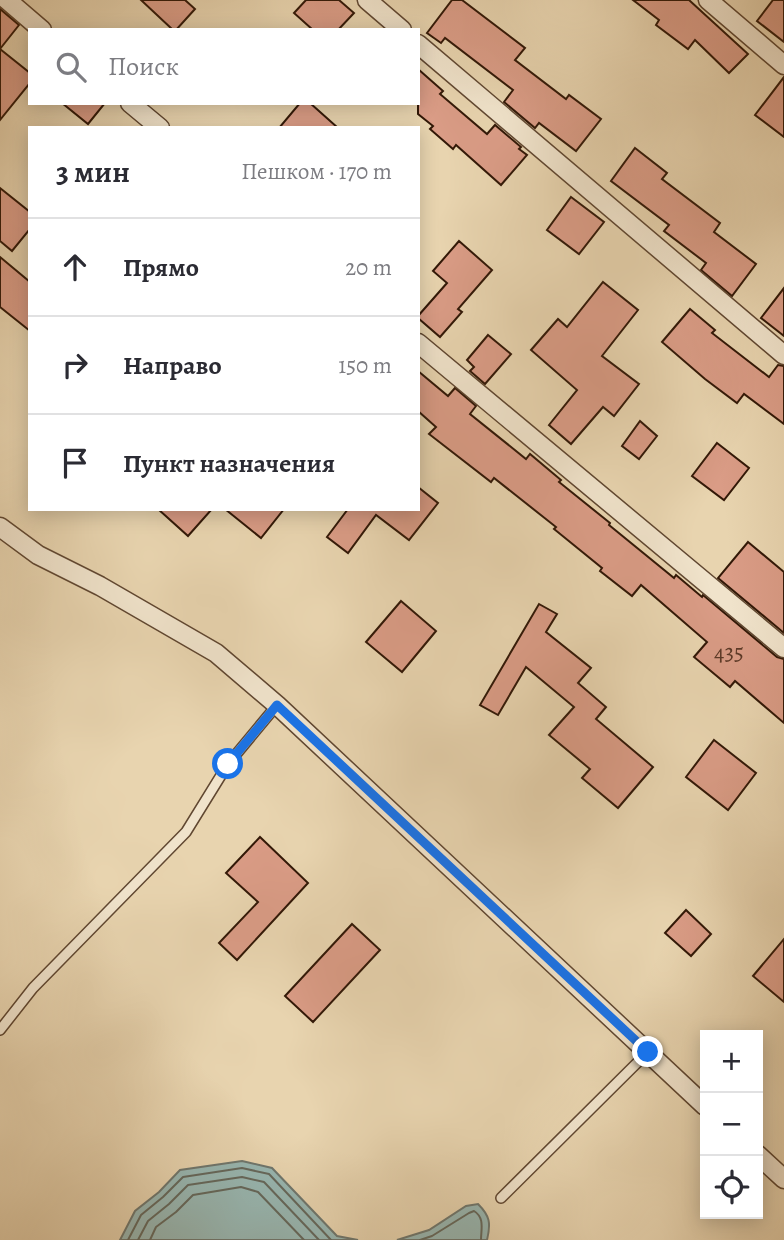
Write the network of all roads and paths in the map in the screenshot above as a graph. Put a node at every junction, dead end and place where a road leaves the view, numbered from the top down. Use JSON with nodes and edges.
{"nodes":[{"id":1,"x":7,"y":0,"type":"edge"},
{"id":2,"x":367,"y":0,"type":"edge"},
{"id":3,"x":708,"y":0,"type":"edge"},
{"id":4,"x":40,"y":28,"type":"edge"},
{"id":5,"x":400,"y":28,"type":"edge"},
{"id":6,"x":420,"y":46,"type":"edge"},
{"id":7,"x":784,"y":65,"type":"edge"},
{"id":8,"x":132,"y":105,"type":"edge"},
{"id":9,"x":158,"y":126,"type":"edge"},
{"id":10,"x":420,"y":345,"type":"edge"},
{"id":11,"x":784,"y":355,"type":"edge"},
{"id":12,"x":0,"y":527,"type":"edge"},
{"id":13,"x":784,"y":648,"type":"edge"},
{"id":14,"x":277,"y":705,"type":"junction"},
{"id":15,"x":0,"y":1030,"type":"edge"},
{"id":16,"x":648,"y":1052,"type":"junction"},
{"id":17,"x":700,"y":1100,"type":"edge"},
{"id":18,"x":759,"y":1156,"type":"edge"},
{"id":19,"x":784,"y":1179,"type":"edge"},
{"id":20,"x":500,"y":1198,"type":"dead end"}],
"edges":[{"from":1,"to":4,"type":"street"},
{"from":2,"to":5,"type":"street"},
{"from":3,"to":7,"type":"street"},
{"from":6,"to":11,"type":"street"},
{"from":8,"to":9,"type":"street"},
{"from":10,"to":13,"type":"street"},
{"from":12,"to":14,"type":"street"},
{"from":14,"to":15,"type":"lane"},
{"from":14,"to":16,"type":"street"},
{"from":16,"to":17,"type":"street"},
{"from":16,"to":20,"type":"lane"},
{"from":18,"to":19,"type":"street"}]}
